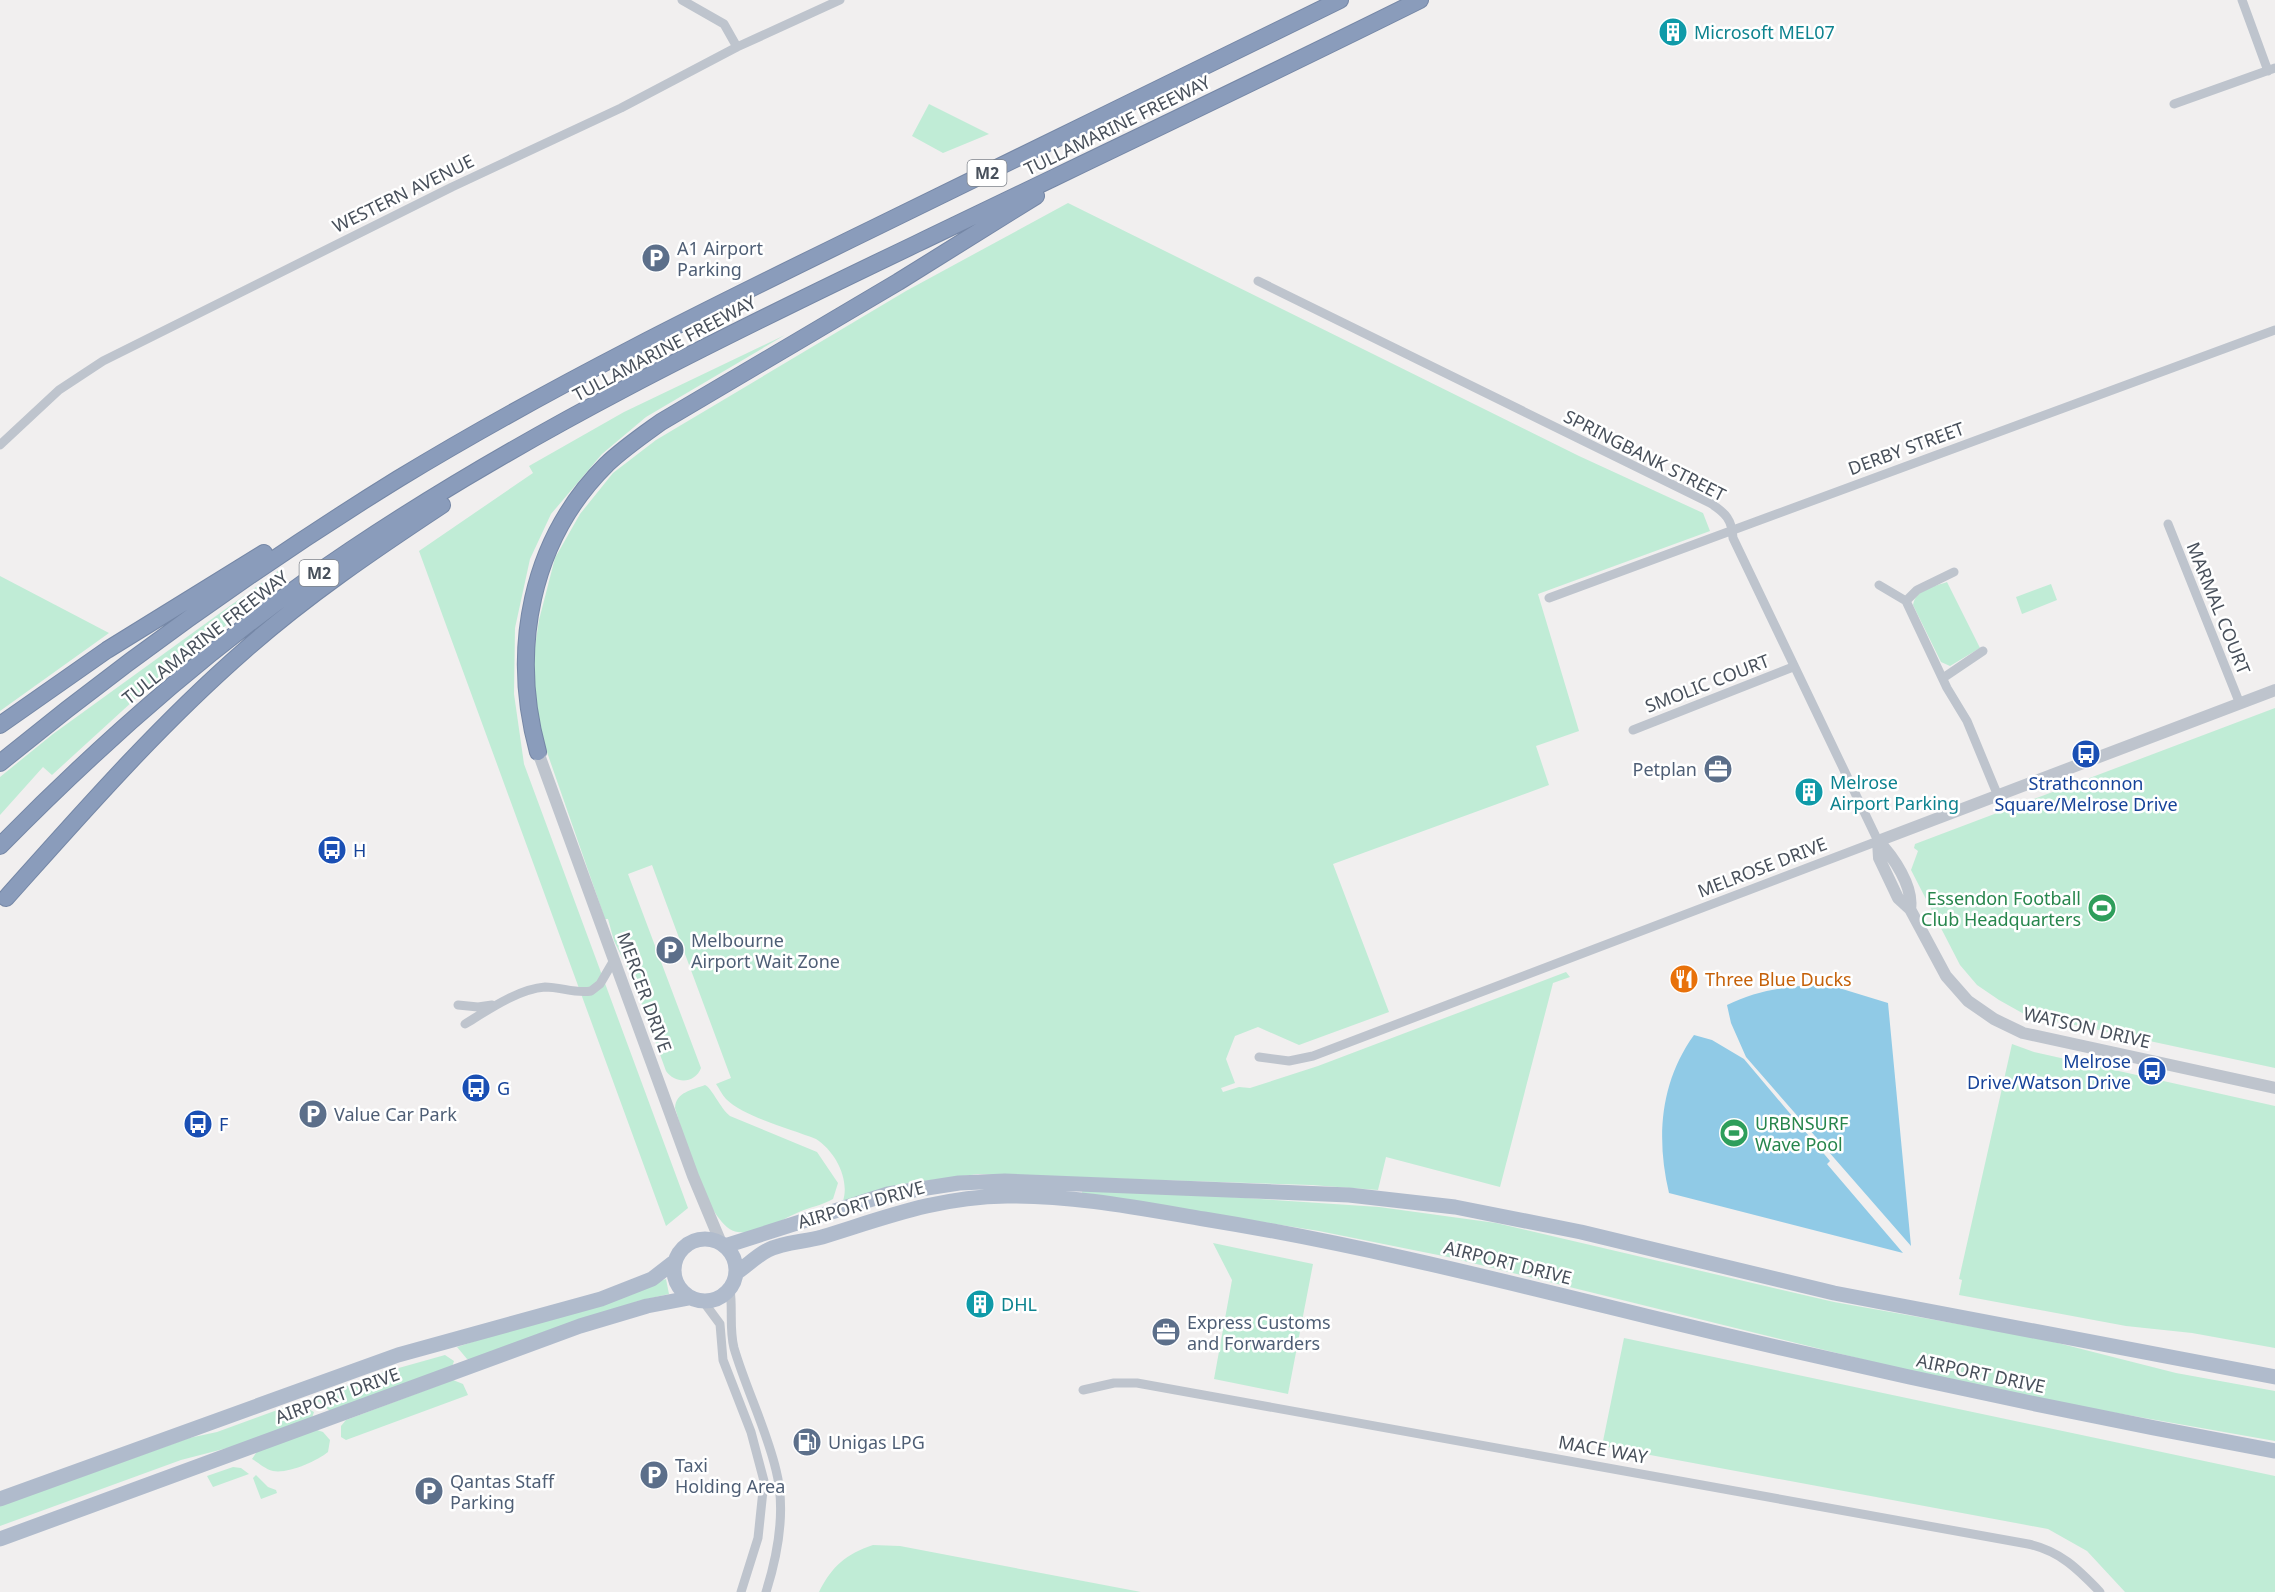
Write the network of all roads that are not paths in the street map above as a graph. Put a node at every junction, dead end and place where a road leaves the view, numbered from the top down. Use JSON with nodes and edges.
{"nodes":[{"id":1,"x":681,"y":0,"type":"edge"},
{"id":2,"x":840,"y":0,"type":"edge"},
{"id":3,"x":1340,"y":0,"type":"edge"},
{"id":4,"x":1420,"y":0,"type":"edge"},
{"id":5,"x":2242,"y":0,"type":"edge"},
{"id":6,"x":737,"y":47,"type":"junction"},
{"id":7,"x":2272,"y":70,"type":"edge"},
{"id":8,"x":2174,"y":104,"type":"dead end"},
{"id":9,"x":1106,"y":153,"type":"junction"},
{"id":10,"x":1258,"y":281,"type":"dead end"},
{"id":11,"x":2274,"y":332,"type":"edge"},
{"id":12,"x":562,"y":424,"type":"junction"},
{"id":13,"x":0,"y":445,"type":"edge"},
{"id":14,"x":2168,"y":524,"type":"dead end"},
{"id":15,"x":1733,"y":531,"type":"junction"},
{"id":16,"x":299,"y":542,"type":"junction"},
{"id":17,"x":1954,"y":572,"type":"dead end"},
{"id":18,"x":1879,"y":585,"type":"dead end"},
{"id":19,"x":1549,"y":598,"type":"dead end"},
{"id":20,"x":1906,"y":601,"type":"junction"},
{"id":21,"x":1983,"y":651,"type":"dead end"},
{"id":22,"x":1793,"y":668,"type":"junction"},
{"id":23,"x":1943,"y":678,"type":"junction"},
{"id":24,"x":2275,"y":690,"type":"edge"},
{"id":25,"x":2240,"y":704,"type":"junction"},
{"id":26,"x":0,"y":725,"type":"edge"},
{"id":27,"x":1633,"y":730,"type":"dead end"},
{"id":28,"x":538,"y":752,"type":"joint"},
{"id":29,"x":0,"y":764,"type":"edge"},
{"id":30,"x":1998,"y":796,"type":"junction"},
{"id":31,"x":1878,"y":841,"type":"junction"},
{"id":32,"x":0,"y":846,"type":"edge"},
{"id":33,"x":3,"y":902,"type":"edge"},
{"id":34,"x":614,"y":960,"type":"junction"},
{"id":35,"x":503,"y":1003,"type":"junction"},
{"id":36,"x":458,"y":1005,"type":"dead end"},
{"id":37,"x":465,"y":1024,"type":"dead end"},
{"id":38,"x":1259,"y":1057,"type":"dead end"},
{"id":39,"x":2275,"y":1088,"type":"edge"},
{"id":40,"x":723,"y":1244,"type":"junction"},
{"id":41,"x":674,"y":1262,"type":"junction"},
{"id":42,"x":736,"y":1273,"type":"junction"},
{"id":43,"x":730,"y":1289,"type":"junction"},
{"id":44,"x":696,"y":1299,"type":"junction"},
{"id":45,"x":2275,"y":1377,"type":"edge"},
{"id":46,"x":1083,"y":1390,"type":"dead end"},
{"id":47,"x":2275,"y":1452,"type":"edge"},
{"id":48,"x":0,"y":1499,"type":"edge"},
{"id":49,"x":0,"y":1539,"type":"edge"},
{"id":50,"x":741,"y":1592,"type":"edge"},
{"id":51,"x":766,"y":1592,"type":"edge"},
{"id":52,"x":2100,"y":1592,"type":"edge"}],
"edges":[{"from":1,"to":6,"type":"street"},
{"from":2,"to":6,"type":"street","name":"WESTERN AVENUE"},
{"from":3,"to":16,"type":"highway","name":"TULLAMARINE FREEWAY","number":"M2"},
{"from":4,"to":9,"type":"highway","name":"TULLAMARINE FREEWAY","number":"M2"},
{"from":5,"to":7,"type":"street"},
{"from":6,"to":13,"type":"street","name":"WESTERN AVENUE"},
{"from":7,"to":8,"type":"street"},
{"from":9,"to":12,"type":"highway","name":"TULLAMARINE FREEWAY","number":"M2"},
{"from":9,"to":28,"type":"highway"},
{"from":10,"to":15,"type":"street","name":"SPRINGBANK STREET"},
{"from":11,"to":15,"type":"street","name":"DERBY STREET"},
{"from":12,"to":32,"type":"highway","name":"TULLAMARINE FREEWAY","number":"M2"},
{"from":12,"to":33,"type":"highway"},
{"from":14,"to":25,"type":"street","name":"MARMAL COURT"},
{"from":15,"to":19,"type":"street","name":"DERBY STREET"},
{"from":15,"to":22,"type":"street","name":"SPRINGBANK STREET"},
{"from":16,"to":26,"type":"highway"},
{"from":16,"to":29,"type":"highway","name":"TULLAMARINE FREEWAY","number":"M2"},
{"from":17,"to":20,"type":"street"},
{"from":18,"to":20,"type":"street"},
{"from":20,"to":23,"type":"street"},
{"from":21,"to":23,"type":"street"},
{"from":22,"to":27,"type":"street","name":"SMOLIC COURT"},
{"from":22,"to":31,"type":"street","name":"SPRINGBANK STREET"},
{"from":23,"to":30,"type":"street"},
{"from":24,"to":25,"type":"street","name":"MELROSE DRIVE"},
{"from":25,"to":30,"type":"street","name":"MELROSE DRIVE"},
{"from":28,"to":34,"type":"street","name":"MERCER DRIVE"},
{"from":30,"to":31,"type":"street","name":"MELROSE DRIVE"},
{"from":31,"to":38,"type":"street","name":"MELROSE DRIVE"},
{"from":31,"to":39,"type":"street","name":"WATSON DRIVE"},
{"from":34,"to":35,"type":"street"},
{"from":34,"to":40,"type":"street","name":"MERCER DRIVE"},
{"from":35,"to":36,"type":"street"},
{"from":35,"to":37,"type":"street"},
{"from":40,"to":41,"type":"main road"},
{"from":40,"to":42,"type":"main road"},
{"from":40,"to":45,"type":"main road","name":"AIRPORT DRIVE"},
{"from":41,"to":44,"type":"main road"},
{"from":41,"to":48,"type":"main road","name":"AIRPORT DRIVE"},
{"from":42,"to":43,"type":"main road"},
{"from":42,"to":47,"type":"main road","name":"AIRPORT DRIVE"},
{"from":43,"to":44,"type":"main road"},
{"from":43,"to":51,"type":"street"},
{"from":44,"to":49,"type":"main road","name":"AIRPORT DRIVE"},
{"from":44,"to":50,"type":"street"},
{"from":46,"to":52,"type":"street","name":"MACE WAY"}]}
